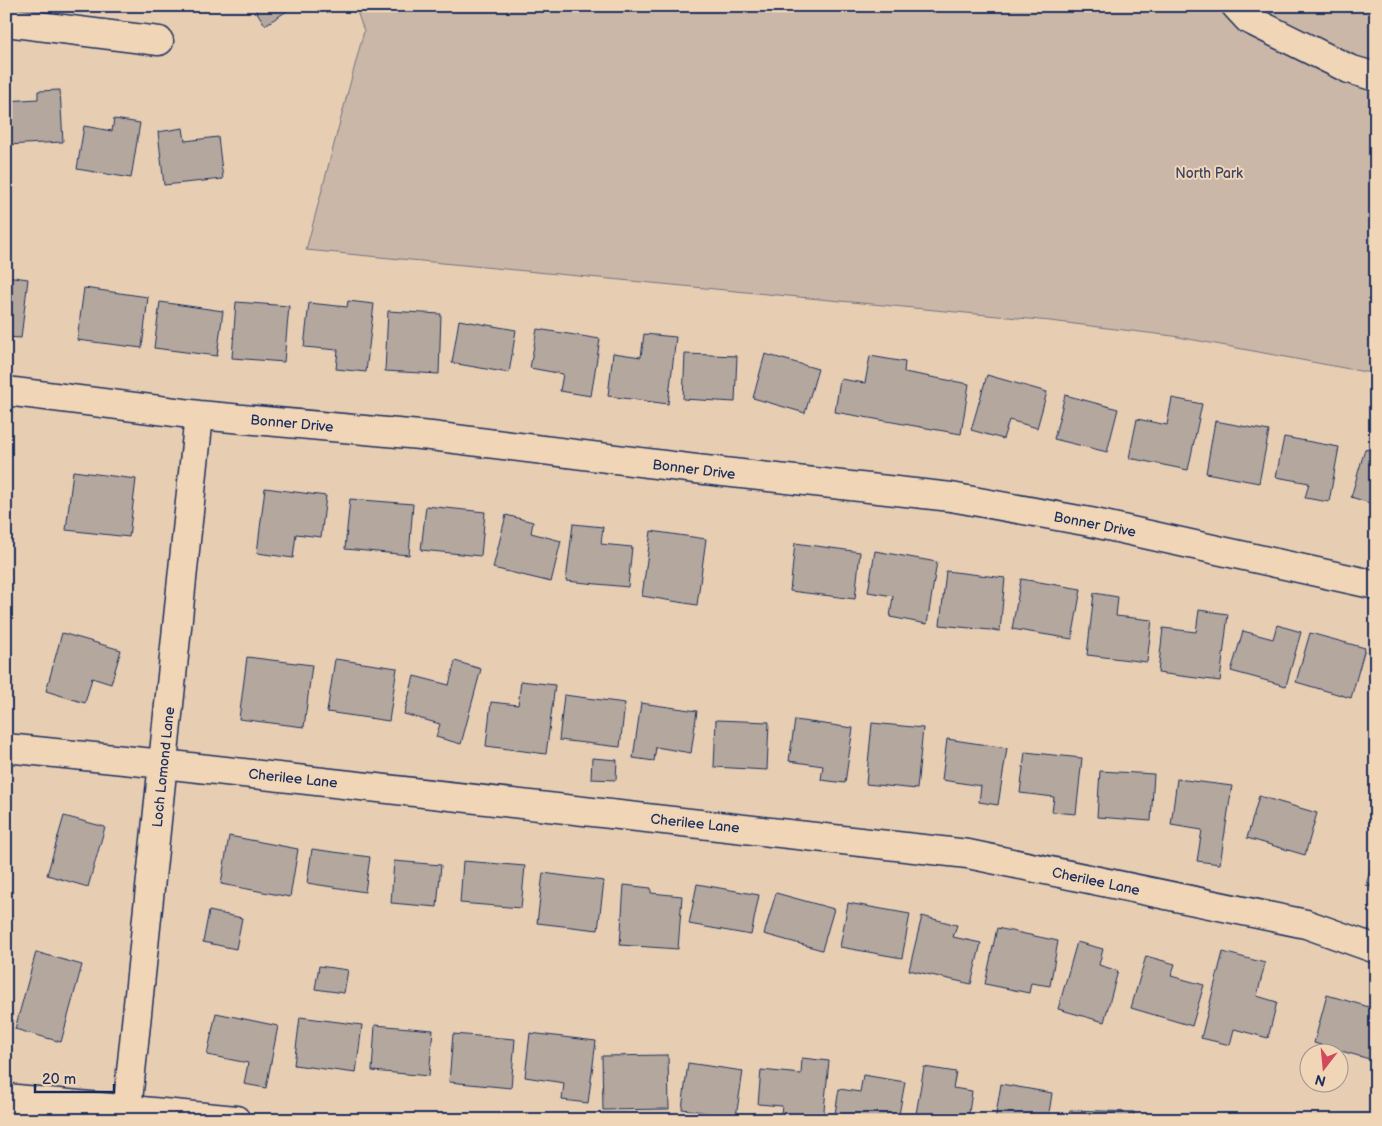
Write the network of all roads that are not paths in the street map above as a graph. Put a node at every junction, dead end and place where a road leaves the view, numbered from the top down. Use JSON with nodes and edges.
{"nodes":[{"id":1,"x":1236,"y":6,"type":"edge"},
{"id":2,"x":6,"y":22,"type":"edge"},
{"id":3,"x":159,"y":41,"type":"dead end"},
{"id":4,"x":1376,"y":78,"type":"edge"},
{"id":5,"x":6,"y":391,"type":"edge"},
{"id":6,"x":199,"y":415,"type":"junction"},
{"id":7,"x":1376,"y":585,"type":"edge"},
{"id":8,"x":6,"y":748,"type":"edge"},
{"id":9,"x":163,"y":764,"type":"junction"},
{"id":10,"x":1376,"y":948,"type":"edge"},
{"id":11,"x":6,"y":1098,"type":"edge"},
{"id":12,"x":127,"y":1115,"type":"edge"},
{"id":13,"x":236,"y":1120,"type":"edge"}],
"edges":[{"from":1,"to":4,"type":"street"},
{"from":2,"to":3,"type":"street"},
{"from":5,"to":6,"type":"street","name":"Bonner Drive"},
{"from":6,"to":7,"type":"street","name":"Bonner Drive"},
{"from":6,"to":9,"type":"street","name":"Loch Lomond Lane"},
{"from":8,"to":9,"type":"street","name":"Cherilee Lane"},
{"from":9,"to":10,"type":"street","name":"Cherilee Lane"},
{"from":9,"to":12,"type":"street","name":"Loch Lomond Lane"},
{"from":11,"to":12,"type":"street"},
{"from":12,"to":13,"type":"street"}]}
